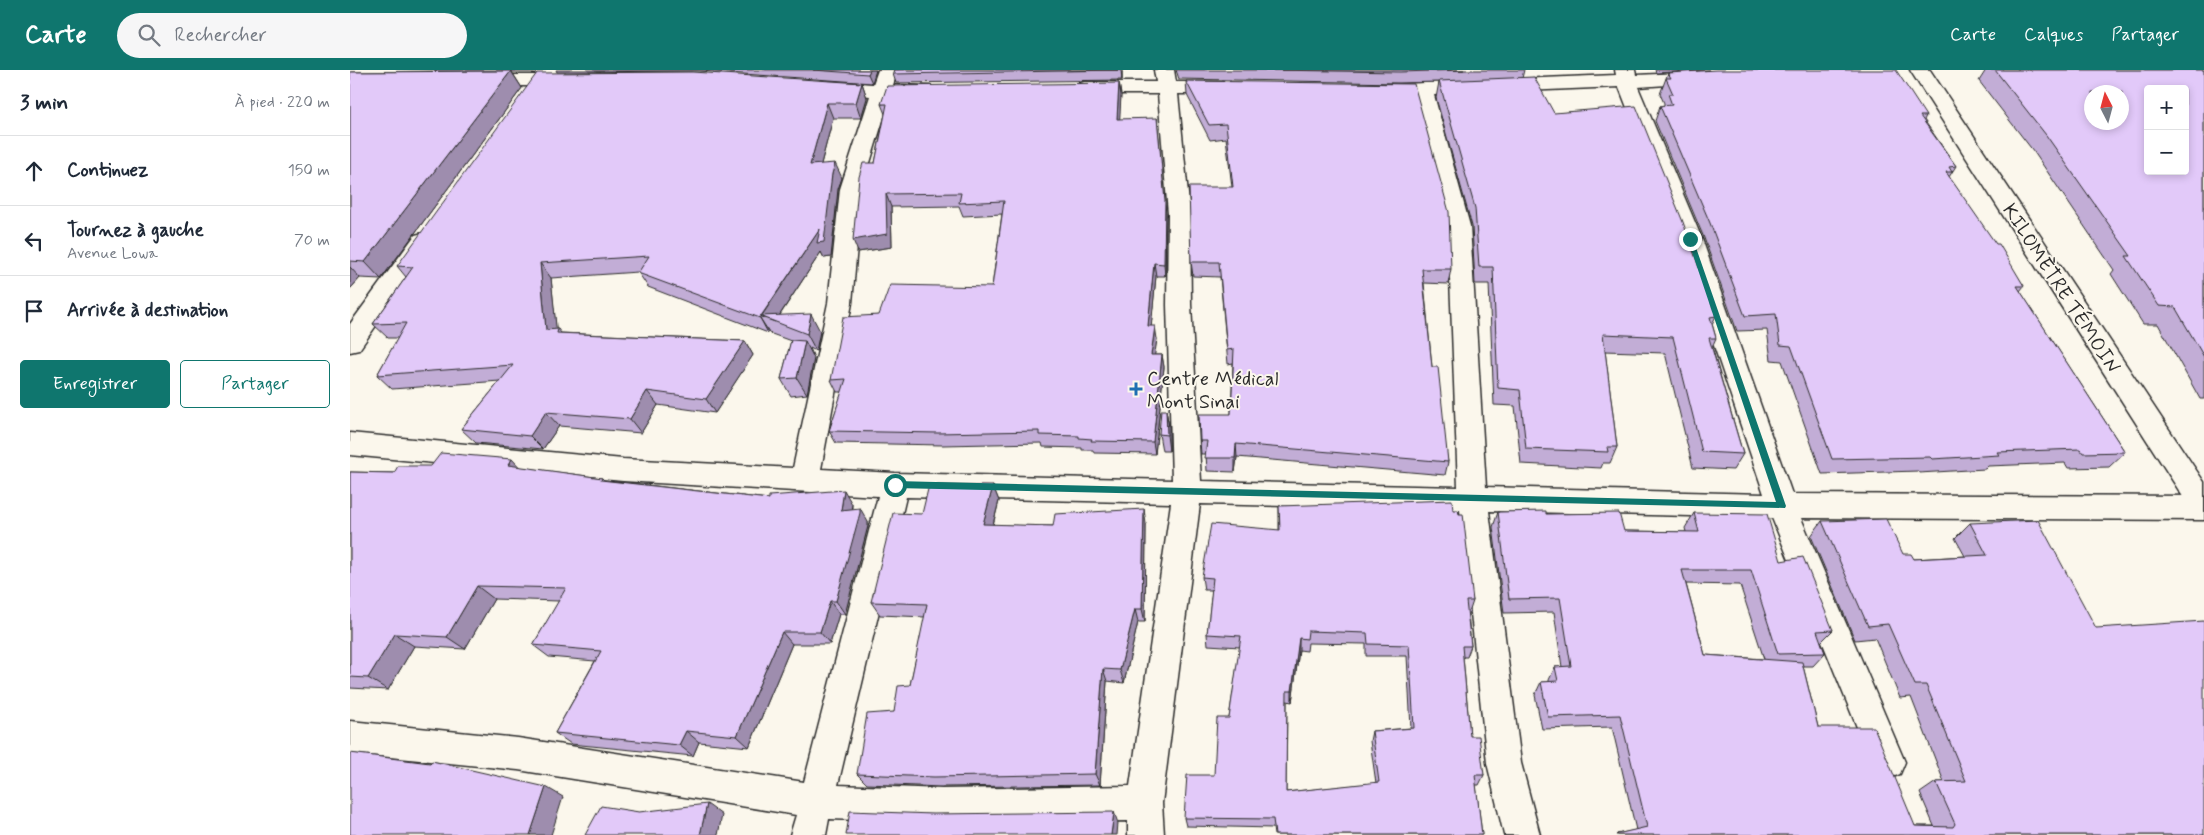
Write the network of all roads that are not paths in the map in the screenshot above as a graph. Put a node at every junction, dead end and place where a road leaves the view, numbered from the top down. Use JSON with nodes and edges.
{"nodes":[{"id":1,"x":1392,"y":70,"type":"edge"},
{"id":2,"x":1920,"y":70,"type":"edge"},
{"id":3,"x":543,"y":76,"type":"edge"},
{"id":4,"x":1626,"y":76,"type":"edge"},
{"id":5,"x":1723,"y":77,"type":"edge"},
{"id":6,"x":1166,"y":79,"type":"edge"},
{"id":7,"x":586,"y":80,"type":"edge"},
{"id":8,"x":884,"y":80,"type":"edge"},
{"id":9,"x":459,"y":81,"type":"edge"},
{"id":10,"x":814,"y":86,"type":"edge"},
{"id":11,"x":1068,"y":88,"type":"edge"},
{"id":12,"x":1245,"y":88,"type":"edge"},
{"id":13,"x":940,"y":90,"type":"edge"},
{"id":14,"x":1360,"y":90,"type":"edge"},
{"id":15,"x":1411,"y":91,"type":"junction"},
{"id":16,"x":521,"y":105,"type":"edge"},
{"id":17,"x":436,"y":224,"type":"edge"},
{"id":18,"x":350,"y":343,"type":"edge"},
{"id":19,"x":350,"y":444,"type":"edge"},
{"id":20,"x":805,"y":480,"type":"junction"},
{"id":21,"x":895,"y":485,"type":"junction"},
{"id":22,"x":1187,"y":492,"type":"junction"},
{"id":23,"x":1473,"y":499,"type":"junction"},
{"id":24,"x":1782,"y":506,"type":"junction"},
{"id":25,"x":2204,"y":507,"type":"edge"},
{"id":26,"x":350,"y":738,"type":"edge"},
{"id":27,"x":1899,"y":789,"type":"edge"},
{"id":28,"x":815,"y":801,"type":"junction"},
{"id":29,"x":1145,"y":819,"type":"edge"},
{"id":30,"x":808,"y":835,"type":"edge"},
{"id":31,"x":1522,"y":835,"type":"edge"}],
"edges":[{"from":1,"to":15,"type":"street"},
{"from":2,"to":25,"type":"street","name":"KILOMÈTRE TÉMOIN"},
{"from":3,"to":7,"type":"street"},
{"from":3,"to":9,"type":"street"},
{"from":3,"to":16,"type":"street"},
{"from":4,"to":5,"type":"street"},
{"from":4,"to":15,"type":"street"},
{"from":4,"to":24,"type":"street"},
{"from":6,"to":11,"type":"street"},
{"from":6,"to":12,"type":"street"},
{"from":6,"to":22,"type":"street"},
{"from":8,"to":10,"type":"street"},
{"from":8,"to":13,"type":"street"},
{"from":8,"to":20,"type":"street"},
{"from":14,"to":15,"type":"street"},
{"from":15,"to":23,"type":"street"},
{"from":17,"to":18,"type":"street"},
{"from":19,"to":20,"type":"street"},
{"from":20,"to":21,"type":"street"},
{"from":21,"to":22,"type":"street"},
{"from":21,"to":28,"type":"street"},
{"from":22,"to":23,"type":"street"},
{"from":22,"to":29,"type":"street"},
{"from":23,"to":24,"type":"street"},
{"from":23,"to":31,"type":"street"},
{"from":24,"to":25,"type":"street"},
{"from":24,"to":27,"type":"street"},
{"from":26,"to":28,"type":"street"},
{"from":28,"to":29,"type":"street"},
{"from":28,"to":30,"type":"street"}]}
